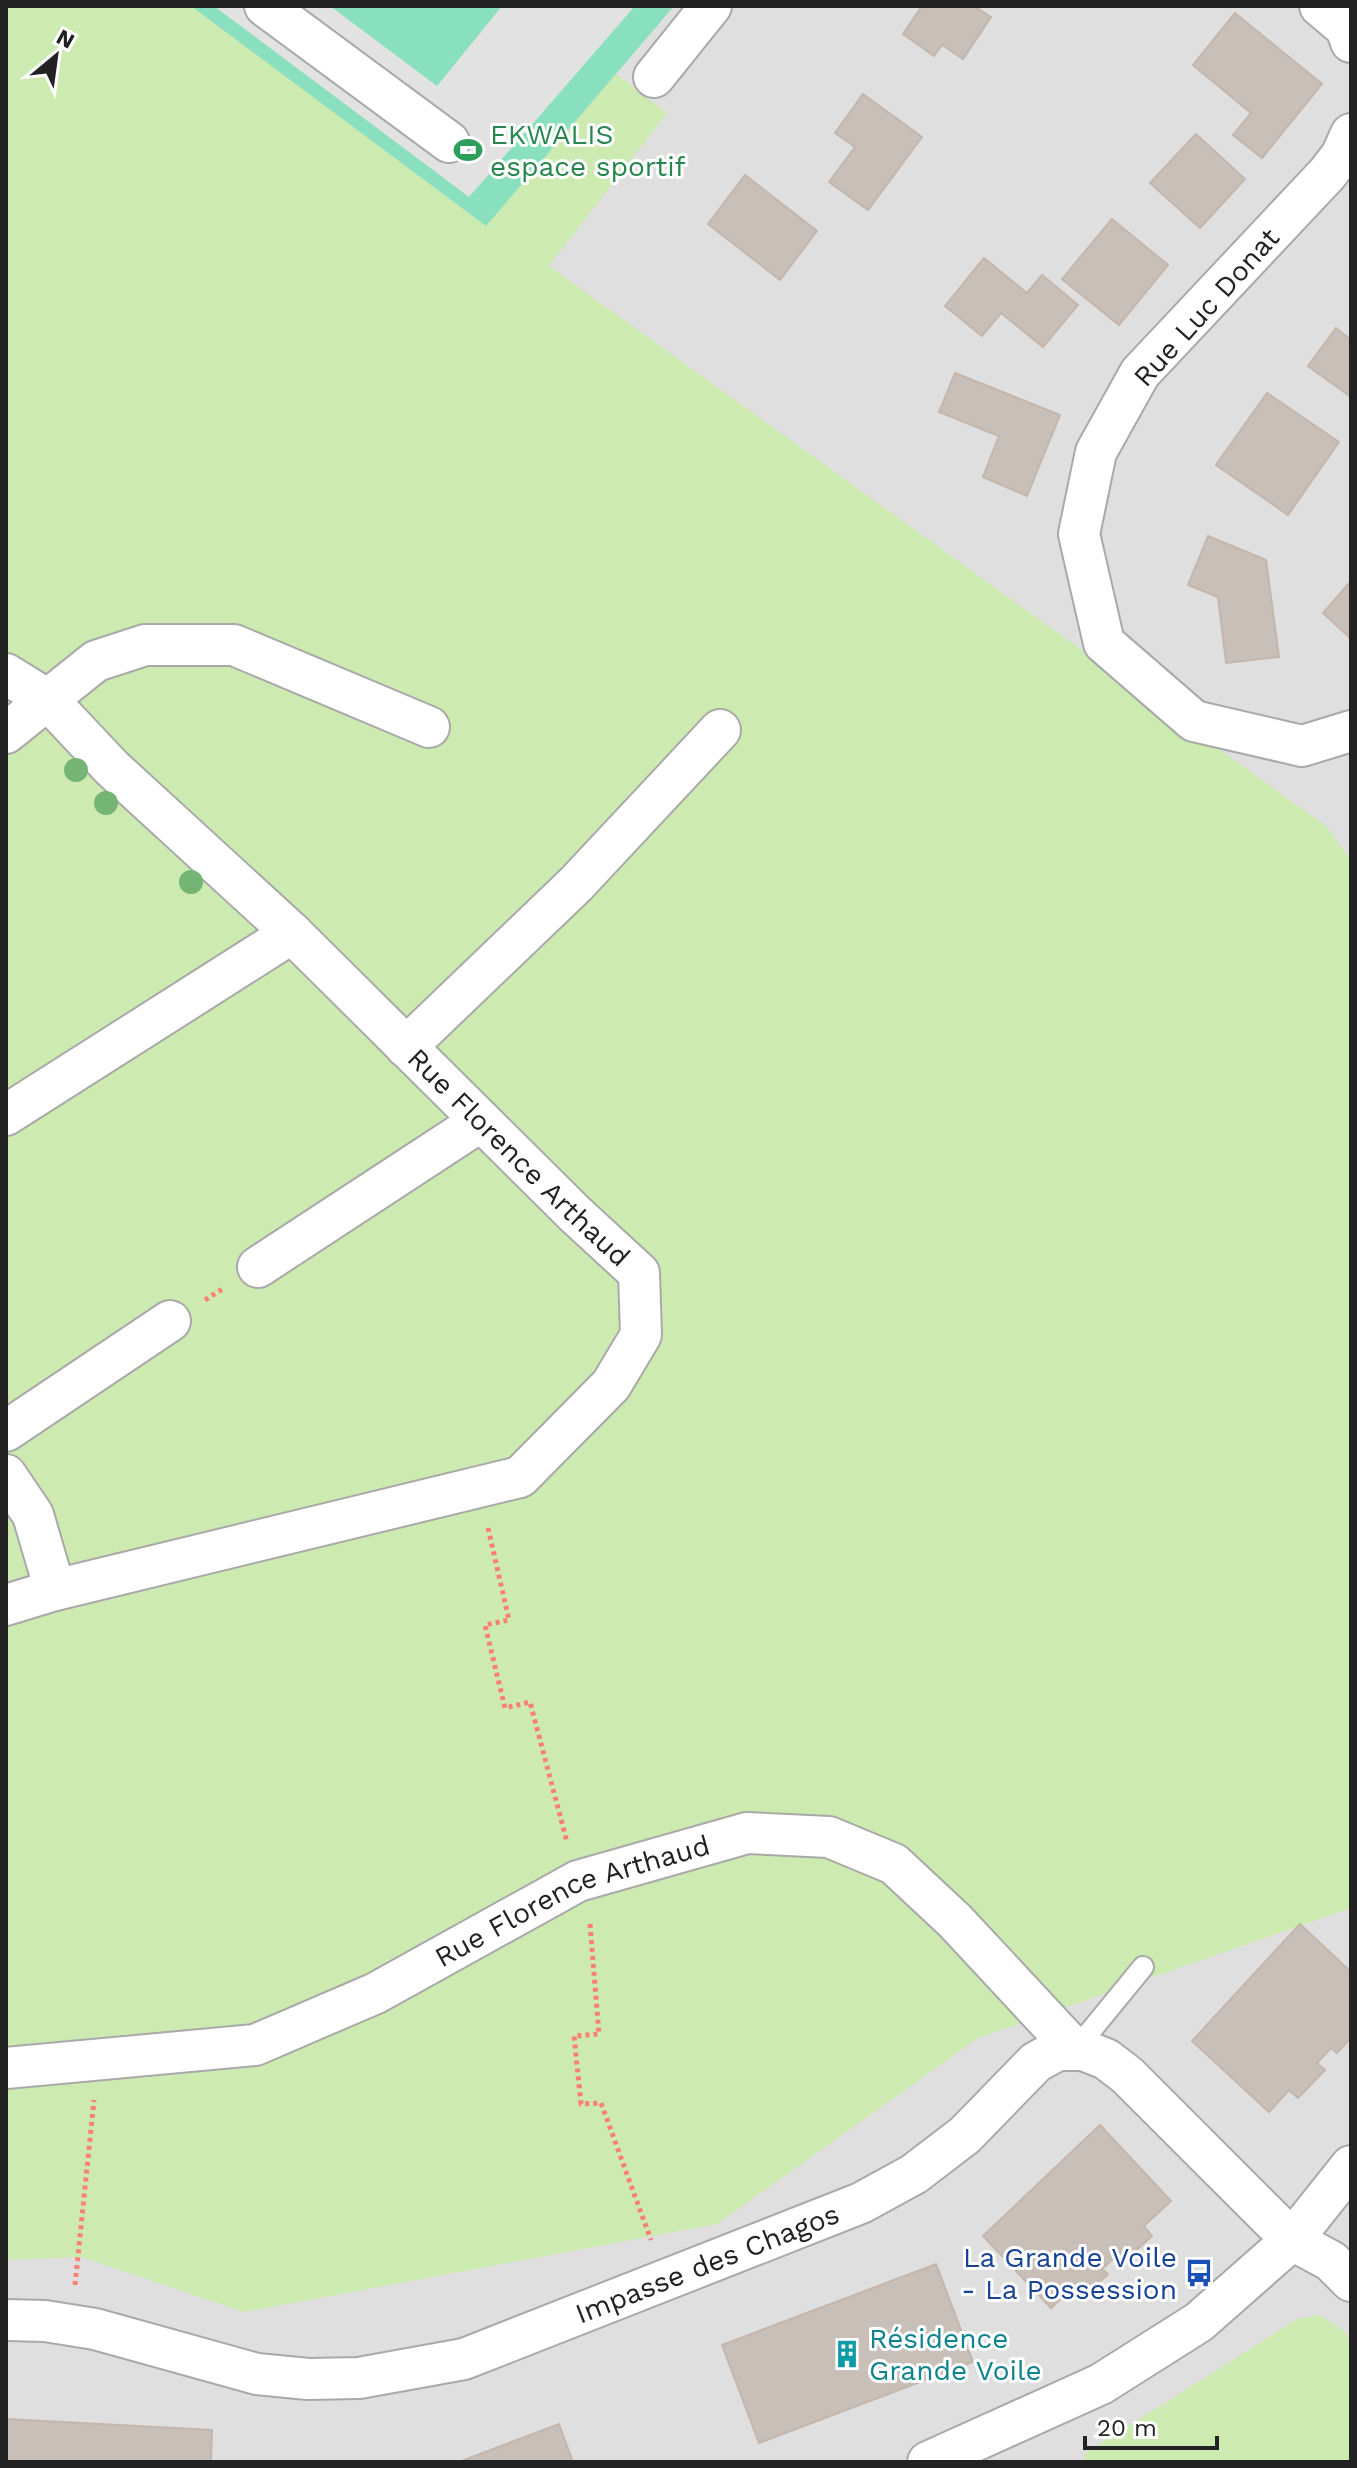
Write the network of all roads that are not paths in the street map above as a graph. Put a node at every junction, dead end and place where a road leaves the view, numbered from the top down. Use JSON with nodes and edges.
{"nodes":[{"id":1,"x":265,"y":6,"type":"edge"},
{"id":2,"x":711,"y":6,"type":"edge"},
{"id":3,"x":1320,"y":6,"type":"edge"},
{"id":4,"x":1351,"y":42,"type":"edge"},
{"id":5,"x":654,"y":77,"type":"dead end"},
{"id":6,"x":1351,"y":134,"type":"edge"},
{"id":7,"x":449,"y":142,"type":"dead end"},
{"id":8,"x":6,"y":674,"type":"edge"},
{"id":9,"x":48,"y":700,"type":"junction"},
{"id":10,"x":429,"y":727,"type":"dead end"},
{"id":11,"x":720,"y":730,"type":"dead end"},
{"id":12,"x":1351,"y":731,"type":"edge"},
{"id":13,"x":6,"y":733,"type":"edge"},
{"id":14,"x":292,"y":933,"type":"junction"},
{"id":15,"x":406,"y":1047,"type":"junction"},
{"id":16,"x":6,"y":1115,"type":"edge"},
{"id":17,"x":481,"y":1121,"type":"junction"},
{"id":18,"x":258,"y":1267,"type":"road end"},
{"id":19,"x":170,"y":1321,"type":"road end"},
{"id":20,"x":6,"y":1431,"type":"edge"},
{"id":21,"x":6,"y":1475,"type":"edge"},
{"id":22,"x":55,"y":1590,"type":"junction"},
{"id":23,"x":6,"y":1605,"type":"edge"},
{"id":24,"x":1143,"y":1967,"type":"dead end"},
{"id":25,"x":1075,"y":2050,"type":"junction"},
{"id":26,"x":6,"y":2068,"type":"edge"},
{"id":27,"x":1351,"y":2166,"type":"edge"},
{"id":28,"x":1292,"y":2240,"type":"junction"},
{"id":29,"x":1351,"y":2281,"type":"edge"},
{"id":30,"x":6,"y":2320,"type":"edge"},
{"id":31,"x":928,"y":2462,"type":"edge"}],
"edges":[{"from":1,"to":7,"type":"street"},
{"from":2,"to":5,"type":"street"},
{"from":3,"to":4,"type":"street"},
{"from":6,"to":12,"type":"street","name":"Rue Luc Donat"},
{"from":8,"to":9,"type":"street","name":"Rue Florence Arthaud"},
{"from":9,"to":10,"type":"street"},
{"from":9,"to":13,"type":"street"},
{"from":9,"to":14,"type":"street","name":"Rue Florence Arthaud"},
{"from":11,"to":15,"type":"street"},
{"from":14,"to":15,"type":"street","name":"Rue Florence Arthaud"},
{"from":14,"to":16,"type":"street"},
{"from":15,"to":17,"type":"street","name":"Rue Florence Arthaud"},
{"from":17,"to":18,"type":"street"},
{"from":17,"to":22,"type":"street","name":"Rue Florence Arthaud"},
{"from":19,"to":20,"type":"street"},
{"from":21,"to":22,"type":"street"},
{"from":22,"to":23,"type":"street","name":"Rue Florence Arthaud"},
{"from":24,"to":25,"type":"lane"},
{"from":25,"to":26,"type":"street","name":"Rue Florence Arthaud"},
{"from":25,"to":28,"type":"street"},
{"from":25,"to":30,"type":"street","name":"Impasse des Chagos"},
{"from":27,"to":28,"type":"street"},
{"from":28,"to":29,"type":"street"},
{"from":28,"to":31,"type":"street"}]}
